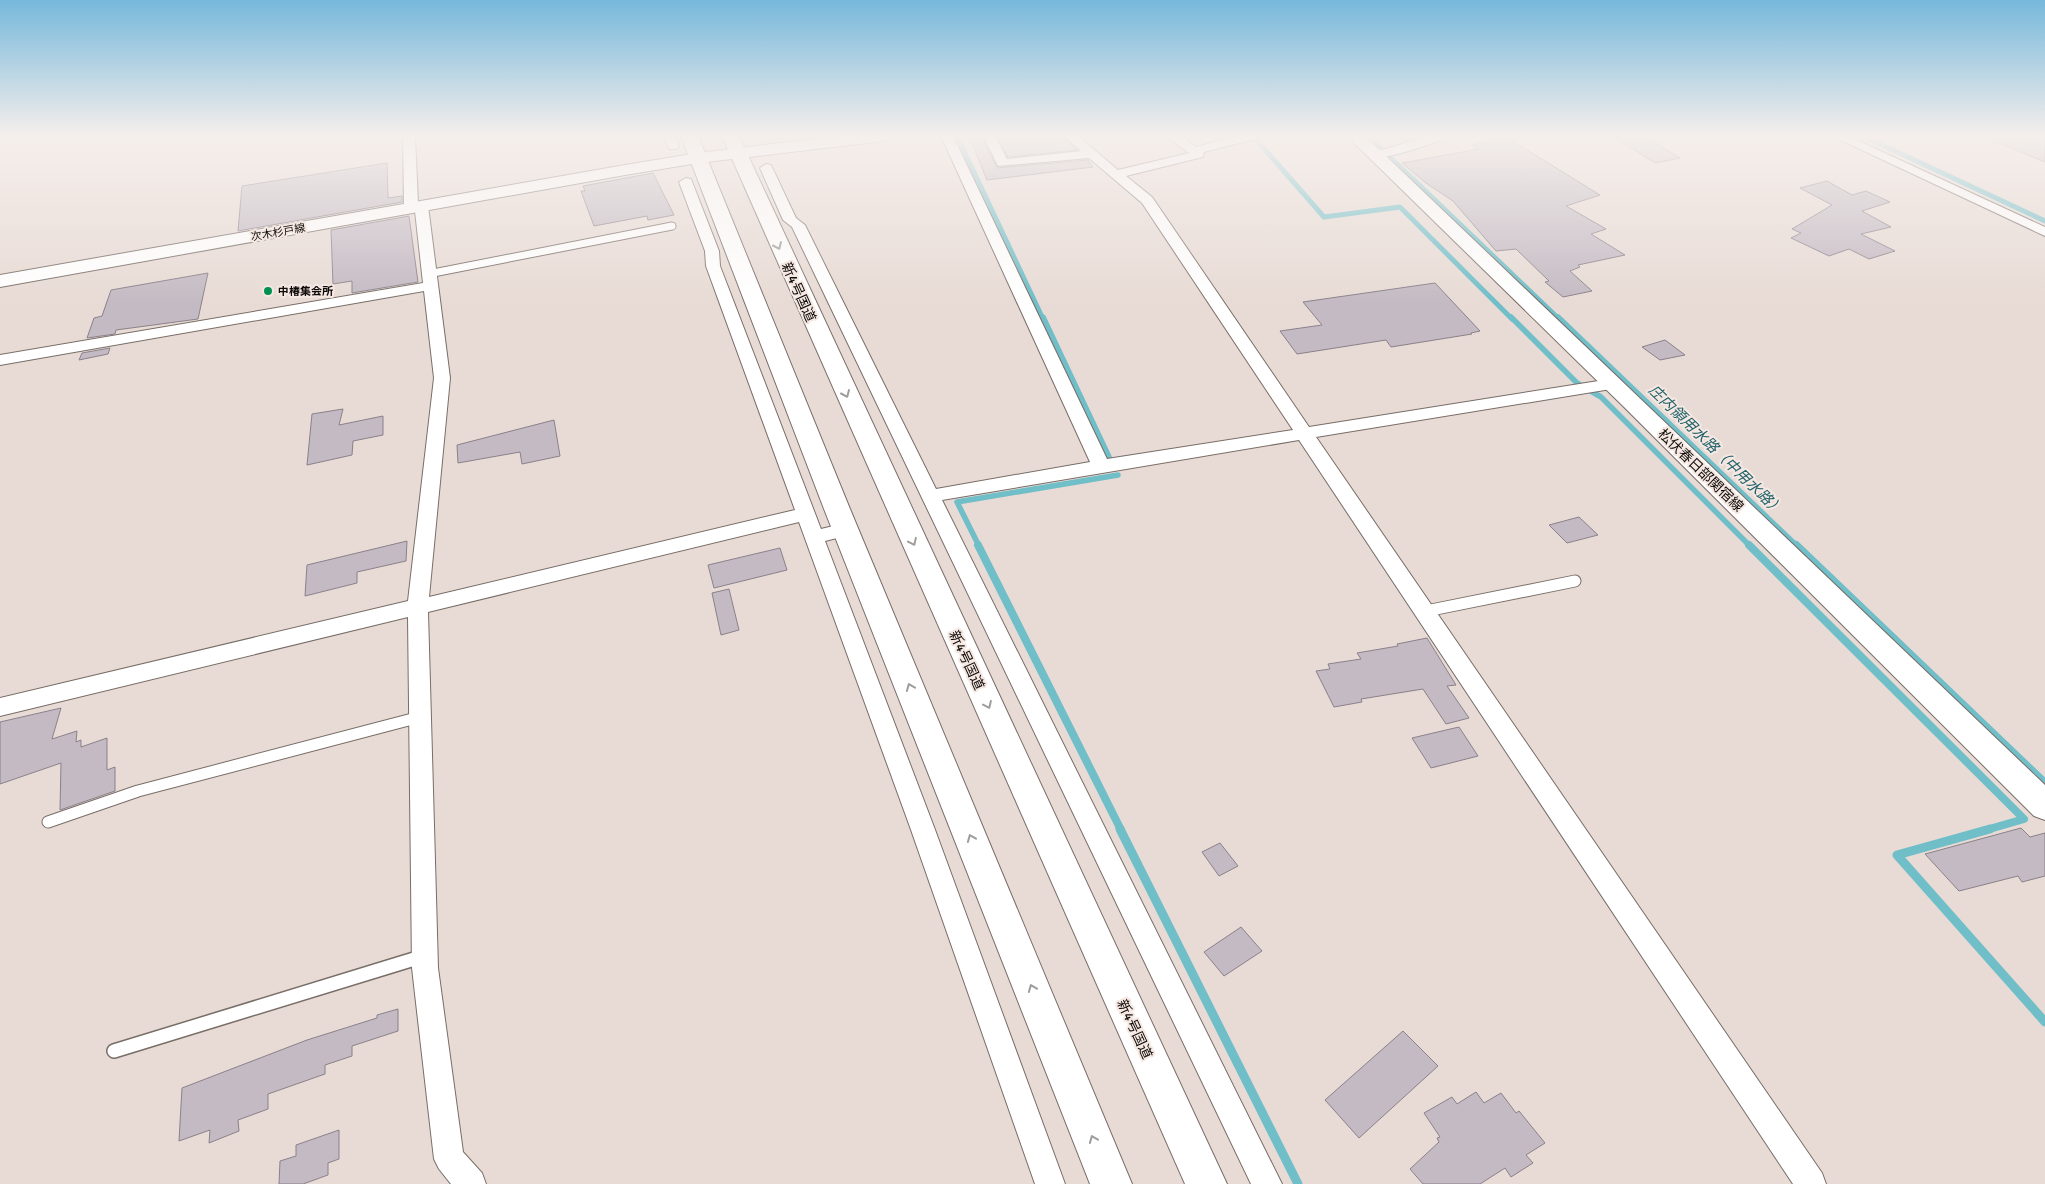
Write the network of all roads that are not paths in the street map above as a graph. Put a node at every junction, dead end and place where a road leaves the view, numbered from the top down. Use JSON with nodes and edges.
{"nodes":[{"id":1,"x":414,"y":191,"type":"edge"},
{"id":2,"x":492,"y":191,"type":"edge"},
{"id":3,"x":699,"y":191,"type":"edge"},
{"id":4,"x":762,"y":191,"type":"edge"},
{"id":5,"x":773,"y":191,"type":"edge"},
{"id":6,"x":973,"y":191,"type":"edge"},
{"id":7,"x":1136,"y":191,"type":"edge"},
{"id":8,"x":1412,"y":191,"type":"edge"},
{"id":9,"x":1957,"y":191,"type":"edge"},
{"id":10,"x":770,"y":205,"type":"junction"},
{"id":11,"x":416,"y":207,"type":"junction"},
{"id":12,"x":672,"y":226,"type":"dead end"},
{"id":13,"x":2045,"y":232,"type":"edge"},
{"id":14,"x":718,"y":238,"type":"junction"},
{"id":15,"x":429,"y":280,"type":"junction"},
{"id":16,"x":0,"y":281,"type":"edge"},
{"id":17,"x":0,"y":360,"type":"edge"},
{"id":18,"x":1611,"y":384,"type":"junction"},
{"id":19,"x":1306,"y":433,"type":"junction"},
{"id":20,"x":1101,"y":466,"type":"junction"},
{"id":21,"x":930,"y":496,"type":"junction"},
{"id":22,"x":804,"y":514,"type":"junction"},
{"id":23,"x":846,"y":529,"type":"junction"},
{"id":24,"x":813,"y":538,"type":"junction"},
{"id":25,"x":1576,"y":581,"type":"dead end"},
{"id":26,"x":418,"y":606,"type":"junction"},
{"id":27,"x":1426,"y":611,"type":"junction"},
{"id":28,"x":0,"y":708,"type":"edge"},
{"id":29,"x":420,"y":717,"type":"junction"},
{"id":30,"x":2045,"y":806,"type":"edge"},
{"id":31,"x":48,"y":822,"type":"dead end"},
{"id":32,"x":425,"y":955,"type":"junction"},
{"id":33,"x":114,"y":1051,"type":"dead end"},
{"id":34,"x":471,"y":1184,"type":"edge"},
{"id":35,"x":1050,"y":1184,"type":"edge"},
{"id":36,"x":1112,"y":1184,"type":"edge"},
{"id":37,"x":1206,"y":1184,"type":"edge"},
{"id":38,"x":1266,"y":1184,"type":"edge"},
{"id":39,"x":1811,"y":1184,"type":"edge"}],
"edges":[{"from":1,"to":11,"type":"street"},
{"from":2,"to":11,"type":"main road","name":"次木杉戸線"},
{"from":3,"to":14,"type":"main road"},
{"from":4,"to":10,"type":"main road","name":"新4号国道"},
{"from":5,"to":10,"type":"street"},
{"from":6,"to":20,"type":"street"},
{"from":7,"to":19,"type":"street"},
{"from":8,"to":18,"type":"main road","name":"松伏春日部関宿線"},
{"from":9,"to":13,"type":"street"},
{"from":10,"to":21,"type":"street"},
{"from":10,"to":37,"type":"main road","name":"新4号国道","one_way":true},
{"from":11,"to":15,"type":"street"},
{"from":11,"to":16,"type":"main road","name":"次木杉戸線"},
{"from":12,"to":15,"type":"lane"},
{"from":14,"to":22,"type":"street"},
{"from":14,"to":23,"type":"main road"},
{"from":15,"to":17,"type":"street"},
{"from":15,"to":26,"type":"street"},
{"from":18,"to":19,"type":"street"},
{"from":18,"to":30,"type":"main road","name":"松伏春日部関宿線"},
{"from":19,"to":20,"type":"street"},
{"from":19,"to":27,"type":"street"},
{"from":20,"to":21,"type":"street"},
{"from":21,"to":38,"type":"street"},
{"from":22,"to":24,"type":"street"},
{"from":22,"to":26,"type":"street"},
{"from":23,"to":24,"type":"street"},
{"from":36,"to":23,"type":"main road","one_way":true},
{"from":24,"to":35,"type":"street"},
{"from":25,"to":27,"type":"lane"},
{"from":26,"to":28,"type":"street"},
{"from":26,"to":29,"type":"street"},
{"from":27,"to":39,"type":"street"},
{"from":29,"to":31,"type":"lane"},
{"from":29,"to":32,"type":"street"},
{"from":32,"to":33,"type":"lane"},
{"from":32,"to":34,"type":"street"}]}
